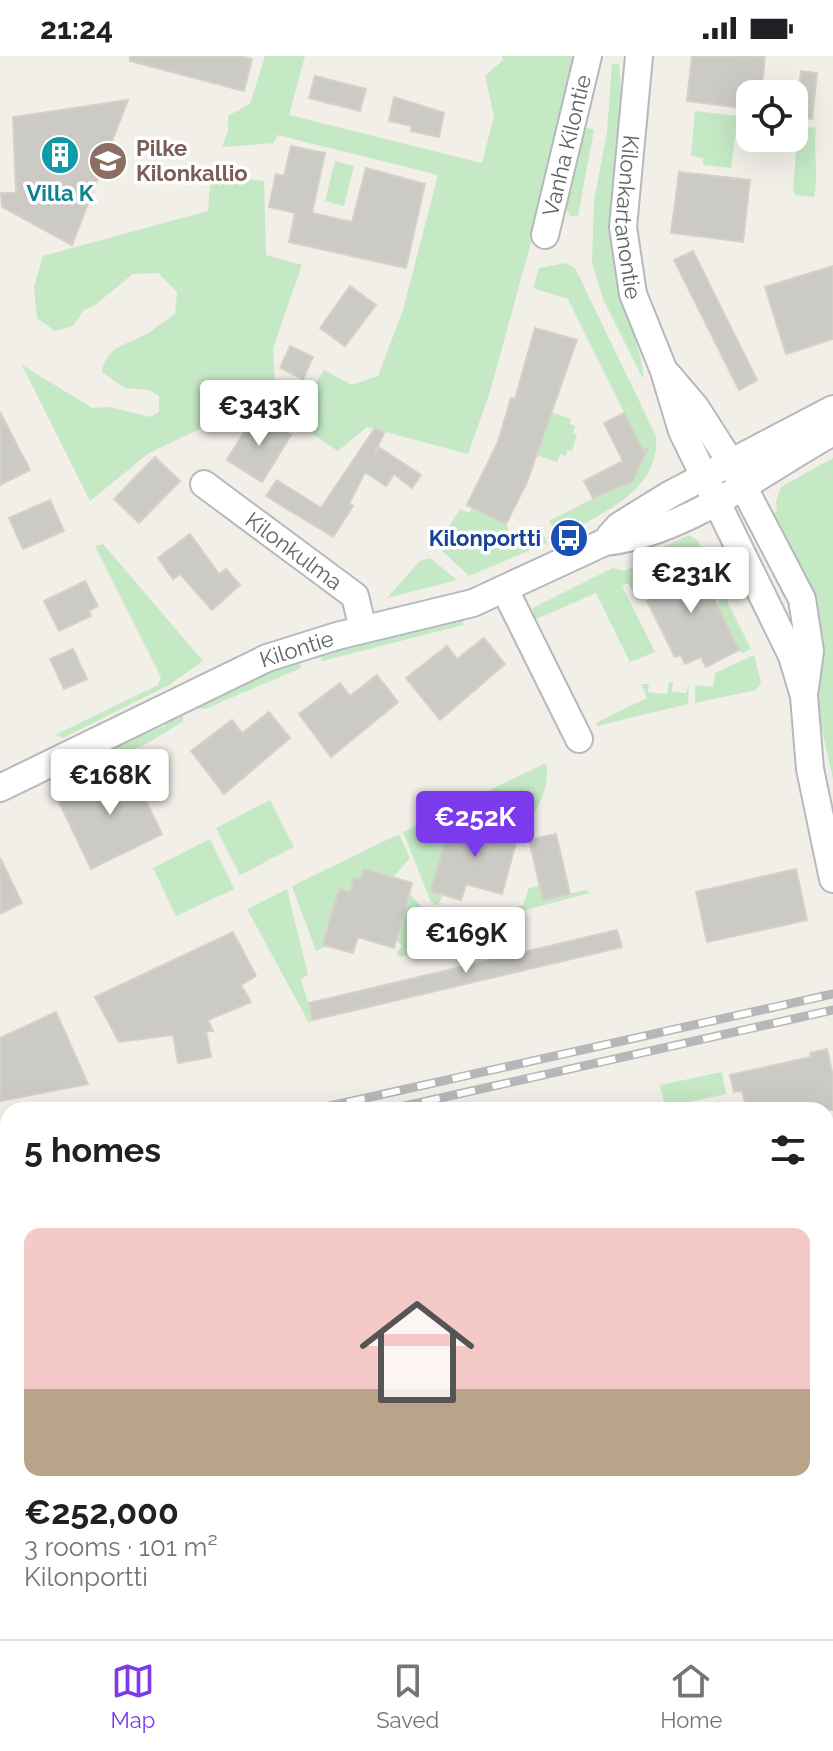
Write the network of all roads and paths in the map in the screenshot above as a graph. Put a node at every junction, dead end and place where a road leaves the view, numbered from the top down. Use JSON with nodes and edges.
{"nodes":[{"id":1,"x":588,"y":56,"type":"edge"},
{"id":2,"x":639,"y":56,"type":"edge"},
{"id":3,"x":545,"y":235,"type":"dead end"},
{"id":4,"x":664,"y":371,"type":"junction"},
{"id":5,"x":828,"y":423,"type":"edge"},
{"id":6,"x":731,"y":463,"type":"junction"},
{"id":7,"x":704,"y":477,"type":"junction"},
{"id":8,"x":204,"y":484,"type":"dead end"},
{"id":9,"x":745,"y":486,"type":"junction"},
{"id":10,"x":717,"y":500,"type":"junction"},
{"id":11,"x":605,"y":542,"type":"junction"},
{"id":12,"x":505,"y":590,"type":"junction"},
{"id":13,"x":363,"y":629,"type":"junction"},
{"id":14,"x":804,"y":696,"type":"junction"},
{"id":15,"x":579,"y":739,"type":"dead end"},
{"id":16,"x":0,"y":788,"type":"edge"},
{"id":17,"x":833,"y":879,"type":"edge"}],
"edges":[{"from":1,"to":3,"type":"street","name":"Vanha Kilontie"},
{"from":2,"to":4,"type":"street","name":"Kilonkartanontie"},
{"from":4,"to":6,"type":"street","name":"Kilonkartanontie"},
{"from":4,"to":7,"type":"street","name":"Kilonkartanontie"},
{"from":5,"to":6,"type":"street","name":"Kilontie"},
{"from":5,"to":9,"type":"street","name":"Kilontie"},
{"from":6,"to":7,"type":"street","name":"Kilontie"},
{"from":6,"to":9,"type":"street","name":"Kilonkartanontie"},
{"from":7,"to":10,"type":"street","name":"Kilonkartanontie"},
{"from":7,"to":11,"type":"street","name":"Kilontie"},
{"from":8,"to":13,"type":"street","name":"Kilonkulma"},
{"from":9,"to":10,"type":"street","name":"Kilontie"},
{"from":9,"to":14,"type":"street","name":"Kilonkartanontie"},
{"from":10,"to":11,"type":"street","name":"Kilontie"},
{"from":10,"to":14,"type":"street","name":"Kilonkartanontie"},
{"from":11,"to":12,"type":"street","name":"Kilontie"},
{"from":12,"to":13,"type":"street","name":"Kilontie"},
{"from":12,"to":15,"type":"street"},
{"from":13,"to":16,"type":"street","name":"Kilontie"},
{"from":14,"to":17,"type":"street","name":"Kilonkartanontie"}]}
